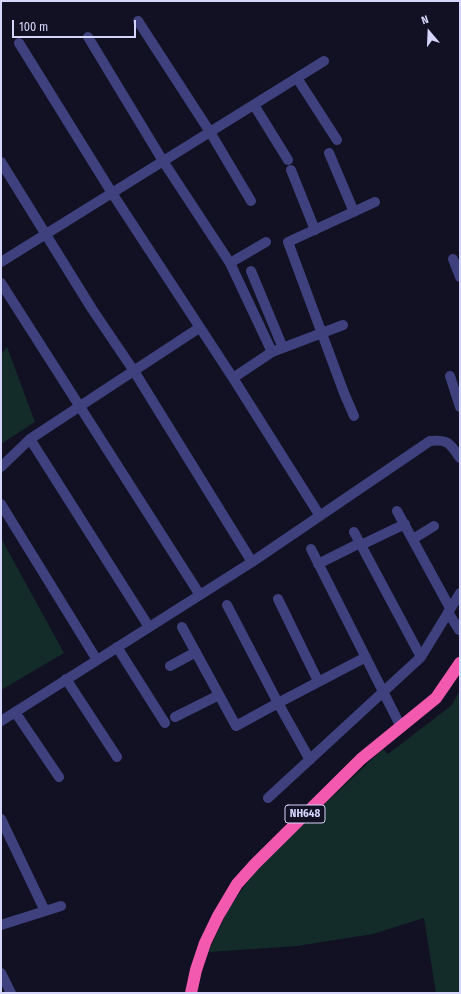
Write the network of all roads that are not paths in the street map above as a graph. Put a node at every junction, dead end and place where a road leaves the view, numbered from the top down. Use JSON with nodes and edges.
{"nodes":[{"id":1,"x":138,"y":21,"type":"dead end"},
{"id":2,"x":88,"y":37,"type":"dead end"},
{"id":3,"x":19,"y":43,"type":"dead end"},
{"id":4,"x":324,"y":61,"type":"dead end"},
{"id":5,"x":297,"y":78,"type":"junction"},
{"id":6,"x":254,"y":105,"type":"junction"},
{"id":7,"x":210,"y":132,"type":"junction"},
{"id":8,"x":337,"y":140,"type":"dead end"},
{"id":9,"x":329,"y":153,"type":"dead end"},
{"id":10,"x":288,"y":160,"type":"dead end"},
{"id":11,"x":163,"y":161,"type":"junction"},
{"id":12,"x":1,"y":162,"type":"edge"},
{"id":13,"x":291,"y":170,"type":"dead end"},
{"id":14,"x":112,"y":193,"type":"junction"},
{"id":15,"x":251,"y":201,"type":"dead end"},
{"id":16,"x":375,"y":202,"type":"dead end"},
{"id":17,"x":354,"y":212,"type":"junction"},
{"id":18,"x":315,"y":230,"type":"junction"},
{"id":19,"x":46,"y":234,"type":"junction"},
{"id":20,"x":266,"y":242,"type":"dead end"},
{"id":21,"x":453,"y":259,"type":"dead end"},
{"id":22,"x":1,"y":262,"type":"edge"},
{"id":23,"x":230,"y":263,"type":"junction"},
{"id":24,"x":251,"y":271,"type":"dead end"},
{"id":25,"x":460,"y":277,"type":"edge"},
{"id":26,"x":1,"y":283,"type":"edge"},
{"id":27,"x":343,"y":326,"type":"dead end"},
{"id":28,"x":199,"y":328,"type":"junction"},
{"id":29,"x":322,"y":333,"type":"junction"},
{"id":30,"x":283,"y":348,"type":"junction"},
{"id":31,"x":272,"y":352,"type":"junction"},
{"id":32,"x":134,"y":371,"type":"junction"},
{"id":33,"x":450,"y":376,"type":"dead end"},
{"id":34,"x":233,"y":378,"type":"junction"},
{"id":35,"x":80,"y":407,"type":"junction"},
{"id":36,"x":460,"y":407,"type":"edge"},
{"id":37,"x":354,"y":416,"type":"dead end"},
{"id":38,"x":30,"y":439,"type":"junction"},
{"id":39,"x":460,"y":458,"type":"edge"},
{"id":40,"x":1,"y":467,"type":"edge"},
{"id":41,"x":1,"y":504,"type":"edge"},
{"id":42,"x":397,"y":511,"type":"dead end"},
{"id":43,"x":320,"y":516,"type":"junction"},
{"id":44,"x":404,"y":524,"type":"junction"},
{"id":45,"x":434,"y":526,"type":"dead end"},
{"id":46,"x":354,"y":532,"type":"dead end"},
{"id":47,"x":413,"y":539,"type":"junction"},
{"id":48,"x":360,"y":544,"type":"junction"},
{"id":49,"x":311,"y":549,"type":"dead end"},
{"id":50,"x":252,"y":562,"type":"junction"},
{"id":51,"x":318,"y":564,"type":"junction"},
{"id":52,"x":460,"y":593,"type":"edge"},
{"id":53,"x":200,"y":595,"type":"junction"},
{"id":54,"x":278,"y":599,"type":"dead end"},
{"id":55,"x":227,"y":605,"type":"dead end"},
{"id":56,"x":449,"y":610,"type":"junction"},
{"id":57,"x":149,"y":627,"type":"junction"},
{"id":58,"x":182,"y":627,"type":"dead end"},
{"id":59,"x":459,"y":630,"type":"edge"},
{"id":60,"x":117,"y":647,"type":"junction"},
{"id":61,"x":196,"y":652,"type":"junction"},
{"id":62,"x":366,"y":657,"type":"junction"},
{"id":63,"x":421,"y":657,"type":"junction"},
{"id":64,"x":97,"y":660,"type":"junction"},
{"id":65,"x":460,"y":663,"type":"edge"},
{"id":66,"x":170,"y":666,"type":"dead end"},
{"id":67,"x":66,"y":679,"type":"junction"},
{"id":68,"x":318,"y":681,"type":"junction"},
{"id":69,"x":382,"y":693,"type":"junction"},
{"id":70,"x":219,"y":695,"type":"junction"},
{"id":71,"x":278,"y":702,"type":"junction"},
{"id":72,"x":14,"y":712,"type":"junction"},
{"id":73,"x":175,"y":717,"type":"dead end"},
{"id":74,"x":1,"y":721,"type":"edge"},
{"id":75,"x":165,"y":723,"type":"dead end"},
{"id":76,"x":401,"y":727,"type":"junction"},
{"id":77,"x":117,"y":757,"type":"dead end"},
{"id":78,"x":310,"y":760,"type":"junction"},
{"id":79,"x":59,"y":777,"type":"dead end"},
{"id":80,"x":268,"y":798,"type":"dead end"},
{"id":81,"x":1,"y":819,"type":"edge"},
{"id":82,"x":61,"y":906,"type":"dead end"},
{"id":83,"x":45,"y":911,"type":"junction"},
{"id":84,"x":2,"y":922,"type":"edge"},
{"id":85,"x":1,"y":973,"type":"edge"},
{"id":86,"x":11,"y":993,"type":"edge"},
{"id":87,"x":191,"y":993,"type":"edge"}],
"edges":[{"from":1,"to":7,"type":"street"},
{"from":2,"to":11,"type":"street"},
{"from":3,"to":14,"type":"street"},
{"from":4,"to":5,"type":"street"},
{"from":5,"to":6,"type":"street"},
{"from":5,"to":8,"type":"street"},
{"from":6,"to":7,"type":"street"},
{"from":6,"to":10,"type":"street"},
{"from":7,"to":11,"type":"street"},
{"from":7,"to":15,"type":"street"},
{"from":9,"to":17,"type":"street"},
{"from":11,"to":14,"type":"street"},
{"from":11,"to":23,"type":"street"},
{"from":12,"to":19,"type":"street"},
{"from":13,"to":18,"type":"street"},
{"from":14,"to":19,"type":"street"},
{"from":14,"to":28,"type":"street"},
{"from":16,"to":17,"type":"street"},
{"from":17,"to":18,"type":"street"},
{"from":18,"to":29,"type":"street"},
{"from":19,"to":22,"type":"street"},
{"from":19,"to":32,"type":"street"},
{"from":20,"to":23,"type":"street"},
{"from":21,"to":25,"type":"street"},
{"from":23,"to":31,"type":"street"},
{"from":24,"to":30,"type":"street"},
{"from":26,"to":35,"type":"street"},
{"from":27,"to":29,"type":"street"},
{"from":28,"to":32,"type":"street"},
{"from":28,"to":34,"type":"street"},
{"from":29,"to":30,"type":"street"},
{"from":29,"to":37,"type":"street"},
{"from":30,"to":31,"type":"street"},
{"from":31,"to":34,"type":"street"},
{"from":32,"to":35,"type":"street"},
{"from":32,"to":50,"type":"street"},
{"from":33,"to":36,"type":"street"},
{"from":34,"to":43,"type":"street"},
{"from":35,"to":38,"type":"street"},
{"from":35,"to":53,"type":"street"},
{"from":38,"to":40,"type":"street"},
{"from":38,"to":57,"type":"street"},
{"from":39,"to":43,"type":"street"},
{"from":41,"to":64,"type":"street"},
{"from":42,"to":44,"type":"street"},
{"from":43,"to":50,"type":"street"},
{"from":44,"to":47,"type":"street"},
{"from":44,"to":48,"type":"street"},
{"from":45,"to":47,"type":"street"},
{"from":46,"to":48,"type":"street"},
{"from":47,"to":56,"type":"street"},
{"from":48,"to":51,"type":"street"},
{"from":48,"to":63,"type":"street"},
{"from":49,"to":51,"type":"street"},
{"from":50,"to":53,"type":"street"},
{"from":51,"to":62,"type":"street"},
{"from":52,"to":56,"type":"street"},
{"from":53,"to":57,"type":"street"},
{"from":54,"to":68,"type":"street"},
{"from":55,"to":71,"type":"street"},
{"from":56,"to":59,"type":"street"},
{"from":56,"to":63,"type":"street"},
{"from":57,"to":60,"type":"street"},
{"from":58,"to":61,"type":"street"},
{"from":60,"to":64,"type":"street"},
{"from":60,"to":75,"type":"street"},
{"from":61,"to":66,"type":"street"},
{"from":61,"to":70,"type":"street"},
{"from":62,"to":68,"type":"street"},
{"from":62,"to":69,"type":"street"},
{"from":63,"to":69,"type":"street"},
{"from":64,"to":67,"type":"street"},
{"from":65,"to":76,"type":"highway","number":"NH648"},
{"from":67,"to":72,"type":"street"},
{"from":67,"to":77,"type":"street"},
{"from":68,"to":71,"type":"street"},
{"from":69,"to":76,"type":"street"},
{"from":69,"to":78,"type":"street"},
{"from":70,"to":71,"type":"street"},
{"from":70,"to":73,"type":"street"},
{"from":71,"to":78,"type":"street"},
{"from":72,"to":74,"type":"street"},
{"from":72,"to":79,"type":"street"},
{"from":76,"to":87,"type":"highway","number":"NH648"},
{"from":78,"to":80,"type":"street"},
{"from":81,"to":83,"type":"street"},
{"from":82,"to":83,"type":"street"},
{"from":83,"to":84,"type":"street"},
{"from":85,"to":86,"type":"street"}]}
